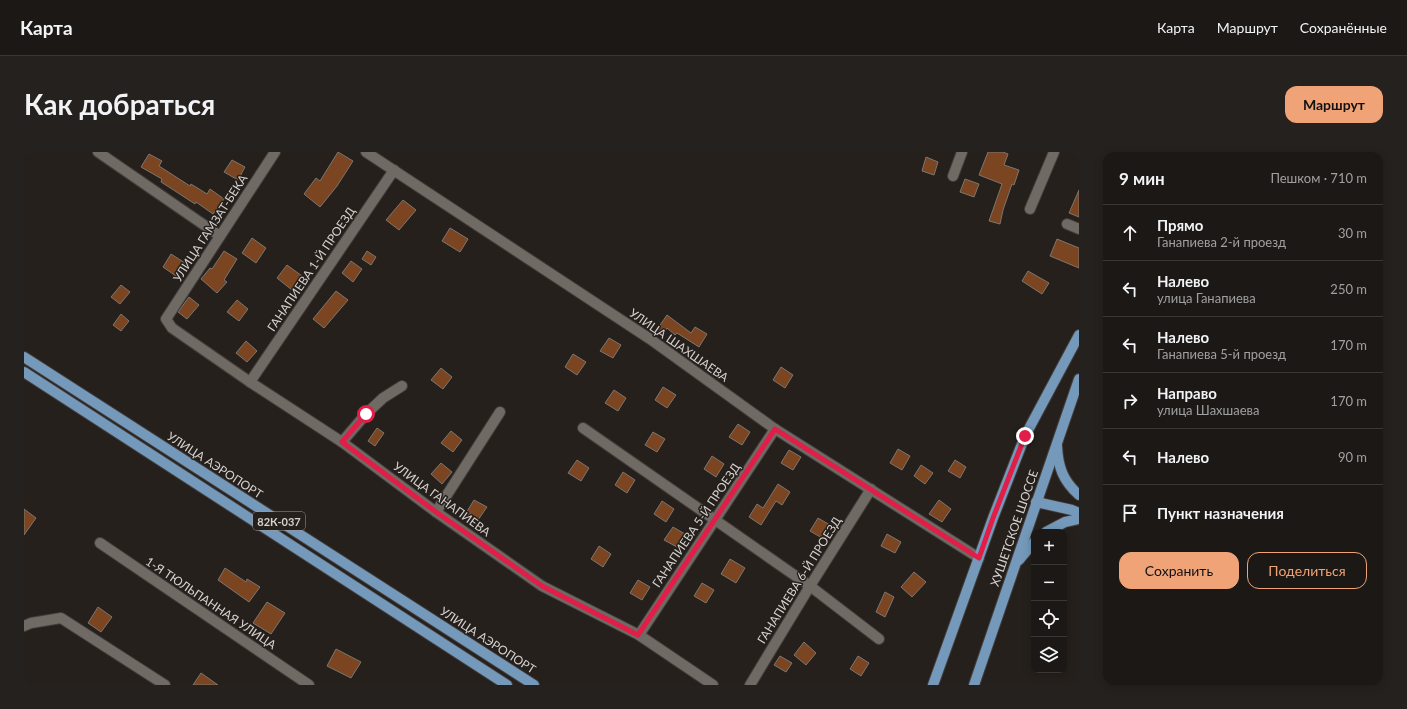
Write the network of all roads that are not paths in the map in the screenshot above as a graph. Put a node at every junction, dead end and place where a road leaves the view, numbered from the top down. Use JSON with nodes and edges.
{"nodes":[{"id":1,"x":98,"y":152,"type":"edge"},
{"id":2,"x":275,"y":152,"type":"edge"},
{"id":3,"x":366,"y":152,"type":"edge"},
{"id":4,"x":962,"y":152,"type":"edge"},
{"id":5,"x":1054,"y":152,"type":"edge"},
{"id":6,"x":394,"y":170,"type":"junction"},
{"id":7,"x":953,"y":176,"type":"dead end"},
{"id":8,"x":1030,"y":209,"type":"dead end"},
{"id":9,"x":1067,"y":224,"type":"dead end"},
{"id":10,"x":1079,"y":229,"type":"edge"},
{"id":11,"x":220,"y":236,"type":"junction"},
{"id":12,"x":166,"y":319,"type":"joint"},
{"id":13,"x":1079,"y":335,"type":"edge"},
{"id":14,"x":24,"y":357,"type":"edge"},
{"id":15,"x":24,"y":372,"type":"edge"},
{"id":16,"x":1079,"y":379,"type":"edge"},
{"id":17,"x":250,"y":382,"type":"junction"},
{"id":18,"x":402,"y":386,"type":"dead end"},
{"id":19,"x":500,"y":412,"type":"dead end"},
{"id":20,"x":583,"y":428,"type":"dead end"},
{"id":21,"x":775,"y":429,"type":"junction"},
{"id":22,"x":1058,"y":440,"type":"junction"},
{"id":23,"x":342,"y":442,"type":"junction"},
{"id":24,"x":871,"y":489,"type":"junction"},
{"id":25,"x":1079,"y":495,"type":"edge"},
{"id":26,"x":1036,"y":502,"type":"junction"},
{"id":27,"x":436,"y":512,"type":"junction"},
{"id":28,"x":1079,"y":513,"type":"edge"},
{"id":29,"x":715,"y":519,"type":"junction"},
{"id":30,"x":1079,"y":519,"type":"edge"},
{"id":31,"x":1052,"y":529,"type":"edge"},
{"id":32,"x":100,"y":543,"type":"dead end"},
{"id":33,"x":1031,"y":546,"type":"edge"},
{"id":34,"x":979,"y":558,"type":"junction"},
{"id":35,"x":1014,"y":568,"type":"junction"},
{"id":36,"x":810,"y":586,"type":"junction"},
{"id":37,"x":24,"y":626,"type":"edge"},
{"id":38,"x":638,"y":635,"type":"junction"},
{"id":39,"x":879,"y":639,"type":"dead end"},
{"id":40,"x":165,"y":685,"type":"edge"},
{"id":41,"x":309,"y":685,"type":"edge"},
{"id":42,"x":507,"y":685,"type":"edge"},
{"id":43,"x":534,"y":685,"type":"edge"},
{"id":44,"x":713,"y":685,"type":"edge"},
{"id":45,"x":750,"y":685,"type":"edge"},
{"id":46,"x":933,"y":685,"type":"edge"},
{"id":47,"x":974,"y":685,"type":"edge"}],
"edges":[{"from":1,"to":11,"type":"street"},
{"from":2,"to":11,"type":"street","name":"УЛИЦА ГАМЗАТ-БЕКА"},
{"from":3,"to":6,"type":"street","name":"УЛИЦА ШАХШАЕВА"},
{"from":4,"to":7,"type":"street"},
{"from":5,"to":8,"type":"street"},
{"from":6,"to":17,"type":"street","name":"ГАНАПИЕВА 1-Й ПРОЕЗД"},
{"from":6,"to":21,"type":"street","name":"УЛИЦА ШАХШАЕВА"},
{"from":9,"to":10,"type":"street"},
{"from":11,"to":12,"type":"street","name":"УЛИЦА ГАМЗАТ-БЕКА"},
{"from":12,"to":17,"type":"street","name":"УЛИЦА ГАНАПИЕВА"},
{"from":13,"to":34,"type":"main road"},
{"from":14,"to":43,"type":"main road","name":"УЛИЦА АЭРОПОРТ","number":"82К-037"},
{"from":15,"to":42,"type":"main road"},
{"from":16,"to":22,"type":"main road","name":"ХУШЕТСКОЕ ШОССЕ"},
{"from":17,"to":23,"type":"street","name":"УЛИЦА ГАНАПИЕВА"},
{"from":18,"to":23,"type":"street"},
{"from":19,"to":27,"type":"street"},
{"from":20,"to":29,"type":"street"},
{"from":21,"to":24,"type":"street","name":"УЛИЦА ШАХШАЕВА"},
{"from":21,"to":29,"type":"street","name":"ГАНАПИЕВА 5-Й ПРОЕЗД"},
{"from":22,"to":25,"type":"main road"},
{"from":22,"to":26,"type":"main road","name":"ХУШЕТСКОЕ ШОССЕ"},
{"from":23,"to":27,"type":"street","name":"УЛИЦА ГАНАПИЕВА"},
{"from":24,"to":34,"type":"street","name":"УЛИЦА ШАХШАЕВА"},
{"from":24,"to":36,"type":"street","name":"ГАНАПИЕВА 6-Й ПРОЕЗД"},
{"from":26,"to":28,"type":"main road"},
{"from":26,"to":35,"type":"main road","name":"ХУШЕТСКОЕ ШОССЕ"},
{"from":27,"to":38,"type":"street","name":"УЛИЦА ГАНАПИЕВА"},
{"from":29,"to":36,"type":"street"},
{"from":29,"to":38,"type":"street","name":"ГАНАПИЕВА 5-Й ПРОЕЗД"},
{"from":30,"to":31,"type":"main road"},
{"from":32,"to":41,"type":"street","name":"1-Я ТЮЛЬПАННАЯ УЛИЦА"},
{"from":33,"to":35,"type":"main road"},
{"from":34,"to":46,"type":"main road"},
{"from":35,"to":47,"type":"main road","name":"ХУШЕТСКОЕ ШОССЕ"},
{"from":36,"to":39,"type":"street"},
{"from":36,"to":45,"type":"street","name":"ГАНАПИЕВА 6-Й ПРОЕЗД"},
{"from":37,"to":40,"type":"street"},
{"from":38,"to":44,"type":"street","name":"УЛИЦА ГАНАПИЕВА"}]}
